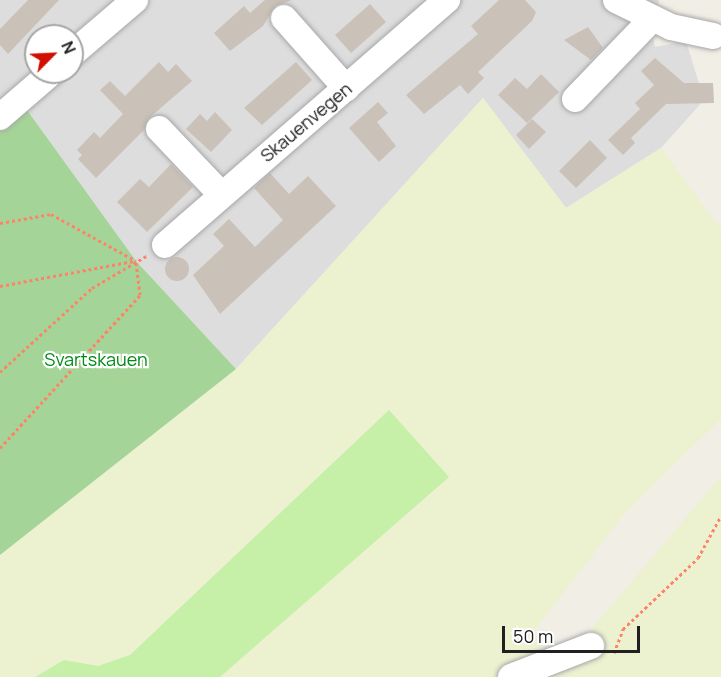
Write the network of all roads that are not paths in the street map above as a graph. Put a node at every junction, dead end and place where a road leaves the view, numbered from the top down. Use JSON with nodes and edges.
{"nodes":[{"id":1,"x":135,"y":0,"type":"edge"},
{"id":2,"x":447,"y":0,"type":"edge"},
{"id":3,"x":616,"y":0,"type":"edge"},
{"id":4,"x":284,"y":18,"type":"dead end"},
{"id":5,"x":653,"y":18,"type":"junction"},
{"id":6,"x":713,"y":36,"type":"dead end"},
{"id":7,"x":84,"y":44,"type":"edge"},
{"id":8,"x":34,"y":84,"type":"edge"},
{"id":9,"x":346,"y":88,"type":"junction"},
{"id":10,"x":575,"y":99,"type":"dead end"},
{"id":11,"x":4,"y":104,"type":"edge"},
{"id":12,"x":159,"y":129,"type":"dead end"},
{"id":13,"x":221,"y":194,"type":"junction"},
{"id":14,"x":165,"y":245,"type":"road end"},
{"id":15,"x":602,"y":650,"type":"road end"},
{"id":16,"x":511,"y":677,"type":"edge"}],
"edges":[{"from":1,"to":7,"type":"street"},
{"from":2,"to":9,"type":"street","name":"Skauenvegen"},
{"from":3,"to":5,"type":"street"},
{"from":4,"to":9,"type":"street"},
{"from":5,"to":6,"type":"street"},
{"from":5,"to":10,"type":"street"},
{"from":8,"to":11,"type":"street"},
{"from":9,"to":13,"type":"street","name":"Skauenvegen"},
{"from":12,"to":13,"type":"street"},
{"from":13,"to":14,"type":"street","name":"Skauenvegen"},
{"from":15,"to":16,"type":"street"}]}
